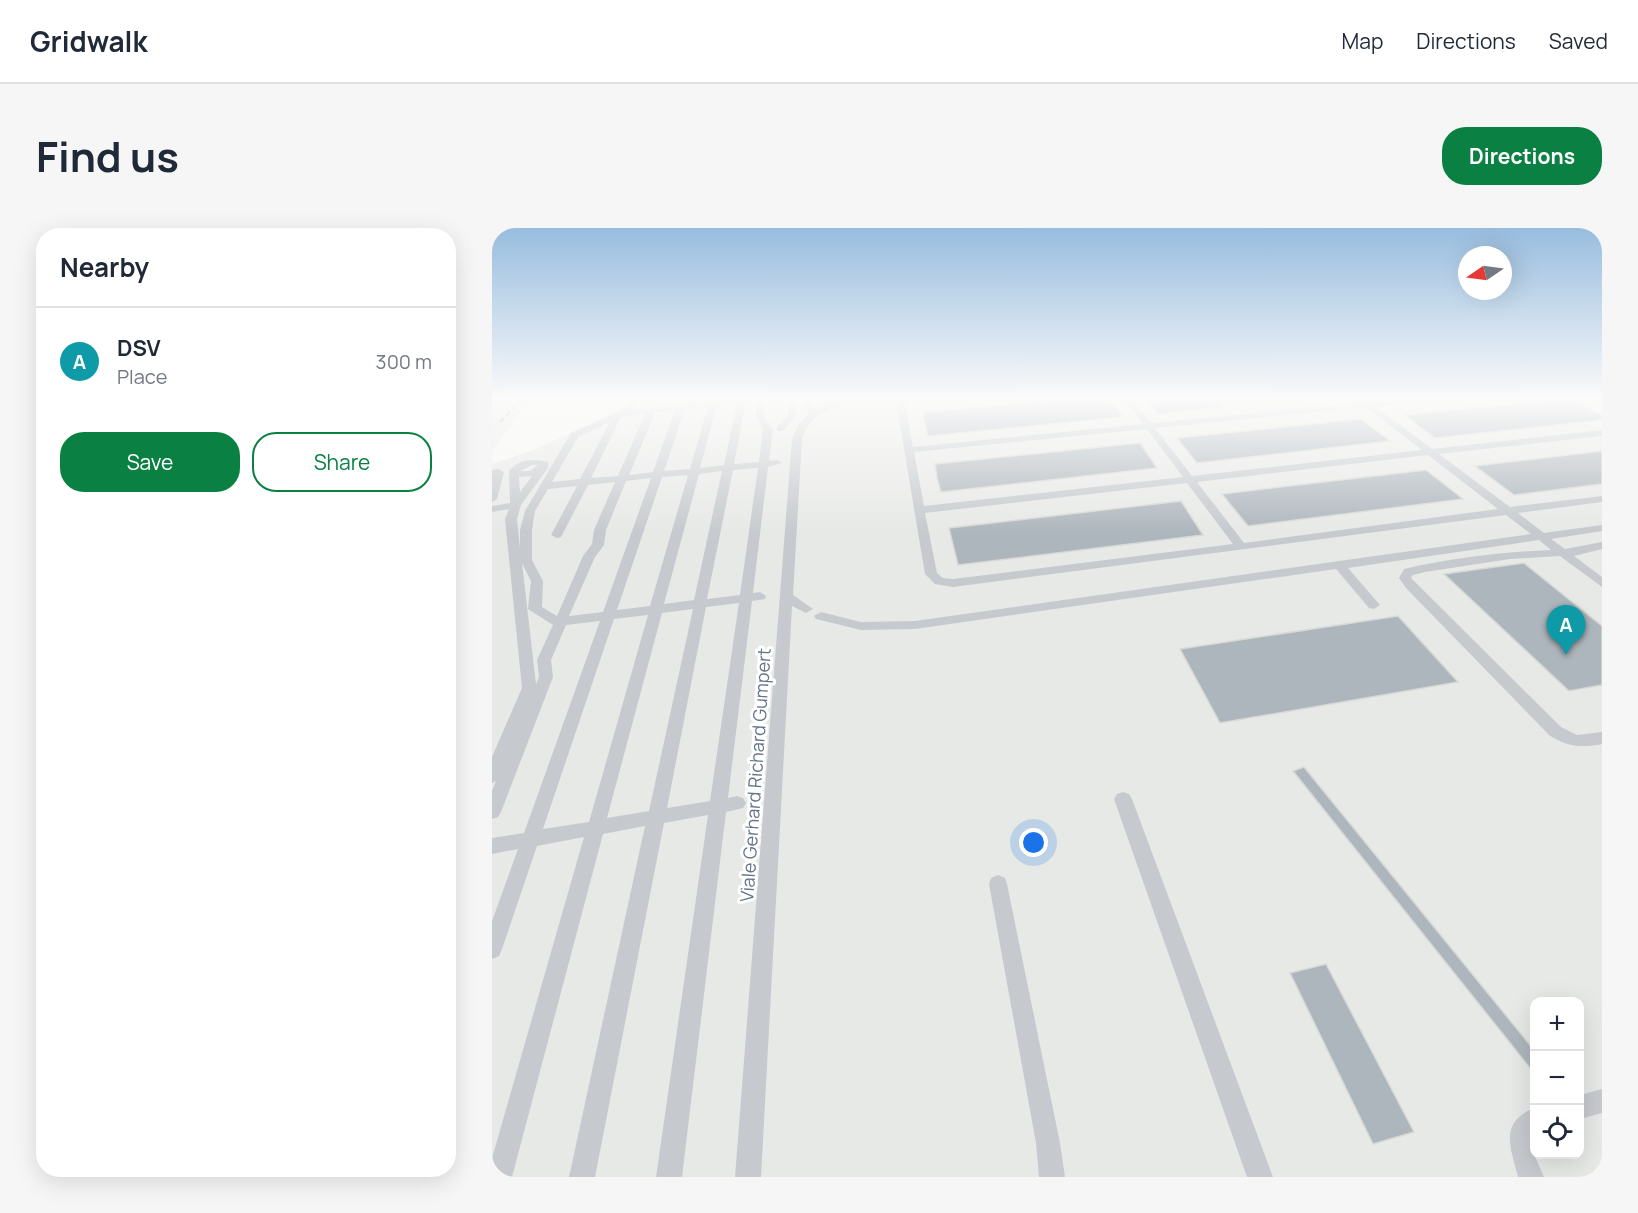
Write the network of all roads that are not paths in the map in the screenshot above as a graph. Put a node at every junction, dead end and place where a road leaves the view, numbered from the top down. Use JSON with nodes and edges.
{"nodes":[{"id":1,"x":569,"y":444,"type":"edge"},
{"id":2,"x":603,"y":444,"type":"edge"},
{"id":3,"x":638,"y":444,"type":"edge"},
{"id":4,"x":670,"y":444,"type":"edge"},
{"id":5,"x":703,"y":444,"type":"edge"},
{"id":6,"x":733,"y":444,"type":"edge"},
{"id":7,"x":767,"y":444,"type":"edge"},
{"id":8,"x":797,"y":444,"type":"edge"},
{"id":9,"x":908,"y":444,"type":"edge"},
{"id":10,"x":969,"y":444,"type":"edge"},
{"id":11,"x":1162,"y":444,"type":"edge"},
{"id":12,"x":1420,"y":444,"type":"edge"},
{"id":13,"x":1500,"y":444,"type":"edge"},
{"id":14,"x":909,"y":450,"type":"junction"},
{"id":15,"x":1430,"y":452,"type":"junction"},
{"id":16,"x":770,"y":463,"type":"junction"},
{"id":17,"x":728,"y":468,"type":"junction"},
{"id":18,"x":694,"y":471,"type":"junction"},
{"id":19,"x":492,"y":473,"type":"edge"},
{"id":20,"x":657,"y":475,"type":"junction"},
{"id":21,"x":622,"y":478,"type":"junction"},
{"id":22,"x":1189,"y":479,"type":"junction"},
{"id":23,"x":584,"y":482,"type":"junction"},
{"id":24,"x":544,"y":486,"type":"junction"},
{"id":25,"x":492,"y":499,"type":"edge"},
{"id":26,"x":1602,"y":499,"type":"edge"},
{"id":27,"x":516,"y":505,"type":"junction"},
{"id":28,"x":492,"y":508,"type":"edge"},
{"id":29,"x":920,"y":510,"type":"junction"},
{"id":30,"x":1508,"y":511,"type":"junction"},
{"id":31,"x":1602,"y":528,"type":"edge"},
{"id":32,"x":557,"y":535,"type":"dead end"},
{"id":33,"x":1541,"y":537,"type":"junction"},
{"id":34,"x":1602,"y":545,"type":"edge"},
{"id":35,"x":1241,"y":547,"type":"junction"},
{"id":36,"x":1562,"y":553,"type":"junction"},
{"id":37,"x":1339,"y":565,"type":"junction"},
{"id":38,"x":1602,"y":583,"type":"edge"},
{"id":39,"x":753,"y":597,"type":"junction"},
{"id":40,"x":787,"y":597,"type":"junction"},
{"id":41,"x":700,"y":604,"type":"junction"},
{"id":42,"x":1374,"y":605,"type":"dead end"},
{"id":43,"x":806,"y":609,"type":"dead end"},
{"id":44,"x":656,"y":610,"type":"junction"},
{"id":45,"x":608,"y":616,"type":"junction"},
{"id":46,"x":821,"y":616,"type":"dead end"},
{"id":47,"x":561,"y":622,"type":"junction"},
{"id":48,"x":1602,"y":738,"type":"edge"},
{"id":49,"x":492,"y":776,"type":"edge"},
{"id":50,"x":1123,"y":799,"type":"dead end"},
{"id":51,"x":737,"y":803,"type":"dead end"},
{"id":52,"x":718,"y":806,"type":"junction"},
{"id":53,"x":492,"y":812,"type":"edge"},
{"id":54,"x":656,"y":817,"type":"junction"},
{"id":55,"x":596,"y":828,"type":"junction"},
{"id":56,"x":530,"y":839,"type":"junction"},
{"id":57,"x":492,"y":846,"type":"edge"},
{"id":58,"x":998,"y":884,"type":"dead end"},
{"id":59,"x":492,"y":949,"type":"edge"},
{"id":60,"x":1602,"y":1101,"type":"edge"},
{"id":61,"x":1584,"y":1106,"type":"edge"},
{"id":62,"x":1530,"y":1123,"type":"edge"},
{"id":63,"x":1048,"y":1143,"type":"junction"},
{"id":64,"x":499,"y":1177,"type":"edge"},
{"id":65,"x":582,"y":1177,"type":"edge"},
{"id":66,"x":669,"y":1177,"type":"edge"},
{"id":67,"x":748,"y":1177,"type":"edge"},
{"id":68,"x":1046,"y":1177,"type":"edge"},
{"id":69,"x":1052,"y":1177,"type":"edge"},
{"id":70,"x":1260,"y":1177,"type":"edge"},
{"id":71,"x":1531,"y":1177,"type":"edge"}],
"edges":[{"from":1,"to":24,"type":"street"},
{"from":2,"to":23,"type":"street"},
{"from":3,"to":21,"type":"street"},
{"from":4,"to":20,"type":"street"},
{"from":5,"to":18,"type":"street"},
{"from":6,"to":17,"type":"street"},
{"from":7,"to":16,"type":"street"},
{"from":8,"to":40,"type":"street","name":"Viale Gerhard Richard Gumpert"},
{"from":9,"to":14,"type":"street"},
{"from":10,"to":14,"type":"street"},
{"from":11,"to":22,"type":"street"},
{"from":12,"to":15,"type":"street"},
{"from":13,"to":15,"type":"street"},
{"from":14,"to":29,"type":"street"},
{"from":15,"to":22,"type":"street"},
{"from":15,"to":30,"type":"street"},
{"from":16,"to":17,"type":"street"},
{"from":16,"to":39,"type":"street"},
{"from":17,"to":18,"type":"street"},
{"from":17,"to":41,"type":"street"},
{"from":18,"to":20,"type":"street"},
{"from":18,"to":44,"type":"street"},
{"from":19,"to":25,"type":"street"},
{"from":20,"to":21,"type":"street"},
{"from":20,"to":45,"type":"street"},
{"from":21,"to":23,"type":"street"},
{"from":21,"to":47,"type":"street"},
{"from":22,"to":29,"type":"street"},
{"from":22,"to":35,"type":"street"},
{"from":23,"to":24,"type":"street"},
{"from":23,"to":32,"type":"street"},
{"from":24,"to":47,"type":"street"},
{"from":26,"to":30,"type":"street"},
{"from":27,"to":27,"type":"street"},
{"from":27,"to":28,"type":"street"},
{"from":27,"to":49,"type":"street"},
{"from":29,"to":35,"type":"street"},
{"from":30,"to":33,"type":"street"},
{"from":30,"to":35,"type":"street"},
{"from":31,"to":33,"type":"street"},
{"from":33,"to":36,"type":"street"},
{"from":33,"to":37,"type":"street"},
{"from":34,"to":36,"type":"street"},
{"from":36,"to":38,"type":"street"},
{"from":36,"to":48,"type":"street"},
{"from":37,"to":42,"type":"street"},
{"from":37,"to":46,"type":"street"},
{"from":39,"to":41,"type":"street"},
{"from":39,"to":52,"type":"street"},
{"from":40,"to":43,"type":"street"},
{"from":40,"to":67,"type":"street","name":"Viale Gerhard Richard Gumpert"},
{"from":41,"to":44,"type":"street"},
{"from":41,"to":54,"type":"street"},
{"from":44,"to":45,"type":"street"},
{"from":44,"to":55,"type":"street"},
{"from":45,"to":47,"type":"street"},
{"from":45,"to":56,"type":"street"},
{"from":47,"to":53,"type":"street"},
{"from":50,"to":70,"type":"street"},
{"from":51,"to":52,"type":"street"},
{"from":52,"to":54,"type":"street"},
{"from":52,"to":66,"type":"street"},
{"from":54,"to":55,"type":"street"},
{"from":54,"to":65,"type":"street"},
{"from":55,"to":56,"type":"street"},
{"from":55,"to":64,"type":"street"},
{"from":56,"to":57,"type":"street"},
{"from":56,"to":59,"type":"street"},
{"from":58,"to":63,"type":"street"},
{"from":60,"to":61,"type":"street"},
{"from":62,"to":71,"type":"street"},
{"from":63,"to":68,"type":"street"},
{"from":63,"to":69,"type":"street"}]}
